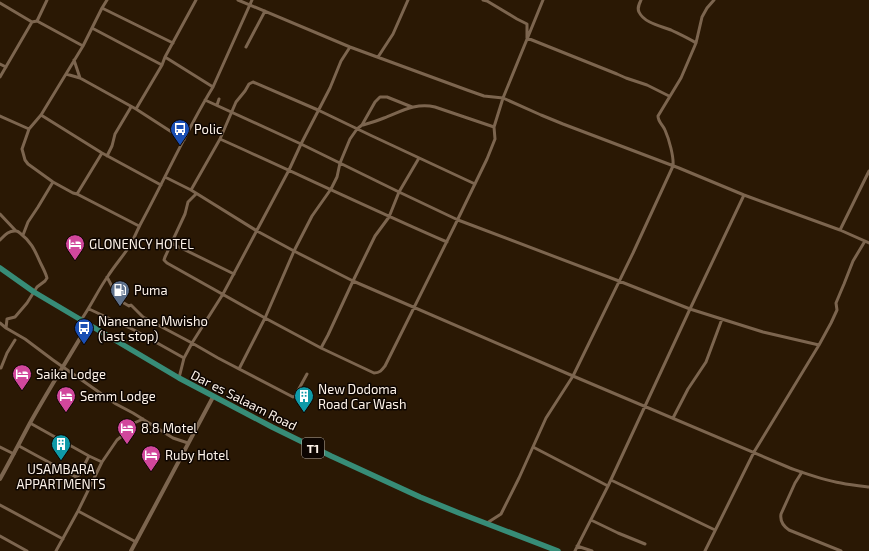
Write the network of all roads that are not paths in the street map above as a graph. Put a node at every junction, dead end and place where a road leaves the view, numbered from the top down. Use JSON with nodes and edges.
{"nodes":[{"id":1,"x":47,"y":0,"type":"edge"},
{"id":2,"x":107,"y":0,"type":"edge"},
{"id":3,"x":196,"y":0,"type":"edge"},
{"id":4,"x":238,"y":0,"type":"edge"},
{"id":5,"x":252,"y":0,"type":"edge"},
{"id":6,"x":408,"y":0,"type":"edge"},
{"id":7,"x":486,"y":0,"type":"edge"},
{"id":8,"x":543,"y":0,"type":"edge"},
{"id":9,"x":641,"y":0,"type":"edge"},
{"id":10,"x":714,"y":0,"type":"edge"},
{"id":11,"x":0,"y":3,"type":"edge"},
{"id":12,"x":250,"y":5,"type":"junction"},
{"id":13,"x":102,"y":8,"type":"junction"},
{"id":14,"x":265,"y":10,"type":"junction"},
{"id":15,"x":36,"y":21,"type":"junction"},
{"id":16,"x":32,"y":22,"type":"junction"},
{"id":17,"x":92,"y":28,"type":"junction"},
{"id":18,"x":527,"y":38,"type":"junction"},
{"id":19,"x":173,"y":43,"type":"junction"},
{"id":20,"x":696,"y":43,"type":"junction"},
{"id":21,"x":83,"y":46,"type":"junction"},
{"id":22,"x":246,"y":47,"type":"dead end"},
{"id":23,"x":350,"y":47,"type":"junction"},
{"id":24,"x":165,"y":56,"type":"junction"},
{"id":25,"x":378,"y":57,"type":"junction"},
{"id":26,"x":74,"y":60,"type":"junction"},
{"id":27,"x":0,"y":64,"type":"edge"},
{"id":28,"x":162,"y":65,"type":"junction"},
{"id":29,"x":6,"y":67,"type":"junction"},
{"id":30,"x":66,"y":74,"type":"junction"},
{"id":31,"x":0,"y":77,"type":"edge"},
{"id":32,"x":80,"y":78,"type":"junction"},
{"id":33,"x":213,"y":87,"type":"junction"},
{"id":34,"x":669,"y":96,"type":"junction"},
{"id":35,"x":503,"y":98,"type":"junction"},
{"id":36,"x":219,"y":99,"type":"dead end"},
{"id":37,"x":205,"y":100,"type":"junction"},
{"id":38,"x":216,"y":105,"type":"junction"},
{"id":39,"x":131,"y":107,"type":"junction"},
{"id":40,"x":412,"y":107,"type":"junction"},
{"id":41,"x":136,"y":109,"type":"junction"},
{"id":42,"x":318,"y":110,"type":"junction"},
{"id":43,"x":232,"y":113,"type":"junction"},
{"id":44,"x":41,"y":115,"type":"junction"},
{"id":45,"x":0,"y":116,"type":"edge"},
{"id":46,"x":362,"y":125,"type":"junction"},
{"id":47,"x":494,"y":127,"type":"junction"},
{"id":48,"x":29,"y":129,"type":"junction"},
{"id":49,"x":357,"y":129,"type":"junction"},
{"id":50,"x":220,"y":139,"type":"junction"},
{"id":51,"x":184,"y":140,"type":"junction"},
{"id":52,"x":301,"y":144,"type":"junction"},
{"id":53,"x":102,"y":153,"type":"junction"},
{"id":54,"x":107,"y":156,"type":"junction"},
{"id":55,"x":419,"y":158,"type":"junction"},
{"id":56,"x":340,"y":163,"type":"junction"},
{"id":57,"x":673,"y":166,"type":"junction"},
{"id":58,"x":289,"y":170,"type":"junction"},
{"id":59,"x":869,"y":171,"type":"edge"},
{"id":60,"x":165,"y":177,"type":"junction"},
{"id":61,"x":53,"y":182,"type":"junction"},
{"id":62,"x":475,"y":184,"type":"junction"},
{"id":63,"x":161,"y":185,"type":"junction"},
{"id":64,"x":331,"y":189,"type":"junction"},
{"id":65,"x":191,"y":190,"type":"junction"},
{"id":66,"x":398,"y":192,"type":"junction"},
{"id":67,"x":77,"y":194,"type":"junction"},
{"id":68,"x":196,"y":194,"type":"junction"},
{"id":69,"x":744,"y":195,"type":"junction"},
{"id":70,"x":0,"y":214,"type":"edge"},
{"id":71,"x":389,"y":217,"type":"junction"},
{"id":72,"x":458,"y":220,"type":"junction"},
{"id":73,"x":139,"y":226,"type":"junction"},
{"id":74,"x":840,"y":230,"type":"junction"},
{"id":75,"x":16,"y":231,"type":"junction"},
{"id":76,"x":257,"y":231,"type":"junction"},
{"id":77,"x":23,"y":235,"type":"junction"},
{"id":78,"x":0,"y":240,"type":"edge"},
{"id":79,"x":865,"y":241,"type":"junction"},
{"id":80,"x":447,"y":242,"type":"junction"},
{"id":81,"x":171,"y":243,"type":"junction"},
{"id":82,"x":869,"y":243,"type":"edge"},
{"id":83,"x":294,"y":252,"type":"junction"},
{"id":84,"x":0,"y":268,"type":"edge"},
{"id":85,"x":234,"y":274,"type":"junction"},
{"id":86,"x":107,"y":277,"type":"junction"},
{"id":87,"x":353,"y":281,"type":"junction"},
{"id":88,"x":618,"y":281,"type":"junction"},
{"id":89,"x":34,"y":292,"type":"junction"},
{"id":90,"x":224,"y":294,"type":"junction"},
{"id":91,"x":414,"y":308,"type":"junction"},
{"id":92,"x":89,"y":309,"type":"junction"},
{"id":93,"x":690,"y":309,"type":"junction"},
{"id":94,"x":264,"y":318,"type":"junction"},
{"id":95,"x":722,"y":319,"type":"junction"},
{"id":96,"x":81,"y":320,"type":"junction"},
{"id":97,"x":0,"y":323,"type":"edge"},
{"id":98,"x":88,"y":325,"type":"junction"},
{"id":99,"x":6,"y":328,"type":"junction"},
{"id":100,"x":15,"y":340,"type":"dead end"},
{"id":101,"x":192,"y":343,"type":"junction"},
{"id":102,"x":819,"y":345,"type":"junction"},
{"id":103,"x":321,"y":348,"type":"junction"},
{"id":104,"x":184,"y":358,"type":"junction"},
{"id":105,"x":63,"y":366,"type":"junction"},
{"id":106,"x":0,"y":367,"type":"edge"},
{"id":107,"x":239,"y":369,"type":"junction"},
{"id":108,"x":307,"y":374,"type":"dead end"},
{"id":109,"x":572,"y":376,"type":"junction"},
{"id":110,"x":178,"y":378,"type":"junction"},
{"id":111,"x":213,"y":397,"type":"junction"},
{"id":112,"x":644,"y":407,"type":"junction"},
{"id":113,"x":673,"y":418,"type":"junction"},
{"id":114,"x":142,"y":420,"type":"junction"},
{"id":115,"x":30,"y":423,"type":"junction"},
{"id":116,"x":188,"y":443,"type":"junction"},
{"id":117,"x":18,"y":446,"type":"junction"},
{"id":118,"x":0,"y":447,"type":"edge"},
{"id":119,"x":534,"y":447,"type":"junction"},
{"id":120,"x":754,"y":452,"type":"junction"},
{"id":121,"x":14,"y":454,"type":"junction"},
{"id":122,"x":89,"y":456,"type":"junction"},
{"id":123,"x":102,"y":462,"type":"junction"},
{"id":124,"x":802,"y":472,"type":"junction"},
{"id":125,"x":0,"y":479,"type":"edge"},
{"id":126,"x":611,"y":480,"type":"junction"},
{"id":127,"x":608,"y":486,"type":"junction"},
{"id":128,"x":869,"y":487,"type":"edge"},
{"id":129,"x":0,"y":505,"type":"edge"},
{"id":130,"x":78,"y":511,"type":"junction"},
{"id":131,"x":591,"y":520,"type":"junction"},
{"id":132,"x":486,"y":524,"type":"junction"},
{"id":133,"x":716,"y":530,"type":"junction"},
{"id":134,"x":0,"y":536,"type":"edge"},
{"id":135,"x":63,"y":539,"type":"junction"},
{"id":136,"x":136,"y":542,"type":"junction"},
{"id":137,"x":645,"y":544,"type":"dead end"},
{"id":138,"x":577,"y":546,"type":"junction"},
{"id":139,"x":27,"y":551,"type":"edge"},
{"id":140,"x":56,"y":551,"type":"edge"},
{"id":141,"x":131,"y":551,"type":"edge"},
{"id":142,"x":558,"y":551,"type":"edge"},
{"id":143,"x":575,"y":551,"type":"edge"},
{"id":144,"x":592,"y":551,"type":"edge"},
{"id":145,"x":705,"y":551,"type":"edge"},
{"id":146,"x":841,"y":551,"type":"edge"}],
"edges":[{"from":1,"to":15,"type":"street"},
{"from":2,"to":13,"type":"street"},
{"from":3,"to":19,"type":"street"},
{"from":4,"to":12,"type":"street"},
{"from":5,"to":12,"type":"street"},
{"from":6,"to":25,"type":"street"},
{"from":7,"to":18,"type":"street"},
{"from":8,"to":18,"type":"street"},
{"from":9,"to":20,"type":"street"},
{"from":10,"to":20,"type":"street"},
{"from":11,"to":16,"type":"street"},
{"from":12,"to":14,"type":"street"},
{"from":12,"to":33,"type":"street"},
{"from":13,"to":17,"type":"street"},
{"from":13,"to":19,"type":"street"},
{"from":14,"to":22,"type":"street"},
{"from":14,"to":23,"type":"street"},
{"from":15,"to":16,"type":"street"},
{"from":15,"to":21,"type":"street"},
{"from":16,"to":29,"type":"street"},
{"from":17,"to":21,"type":"street"},
{"from":17,"to":28,"type":"street"},
{"from":18,"to":34,"type":"street"},
{"from":18,"to":35,"type":"street"},
{"from":19,"to":24,"type":"street"},
{"from":20,"to":34,"type":"street"},
{"from":21,"to":26,"type":"street"},
{"from":23,"to":25,"type":"street"},
{"from":23,"to":42,"type":"street"},
{"from":24,"to":28,"type":"street"},
{"from":24,"to":33,"type":"street"},
{"from":25,"to":35,"type":"street"},
{"from":26,"to":30,"type":"street"},
{"from":26,"to":32,"type":"street"},
{"from":27,"to":29,"type":"street"},
{"from":28,"to":41,"type":"street"},
{"from":29,"to":31,"type":"street"},
{"from":30,"to":32,"type":"street"},
{"from":30,"to":44,"type":"street"},
{"from":32,"to":39,"type":"street"},
{"from":33,"to":37,"type":"street"},
{"from":34,"to":57,"type":"street"},
{"from":35,"to":47,"type":"street"},
{"from":35,"to":57,"type":"street"},
{"from":36,"to":38,"type":"street"},
{"from":37,"to":38,"type":"street"},
{"from":37,"to":51,"type":"street"},
{"from":38,"to":43,"type":"street"},
{"from":39,"to":41,"type":"street"},
{"from":39,"to":54,"type":"street"},
{"from":40,"to":46,"type":"street"},
{"from":40,"to":46,"type":"street"},
{"from":40,"to":47,"type":"street"},
{"from":41,"to":51,"type":"street"},
{"from":42,"to":43,"type":"street"},
{"from":42,"to":49,"type":"street"},
{"from":42,"to":52,"type":"street"},
{"from":43,"to":50,"type":"street"},
{"from":43,"to":52,"type":"street"},
{"from":44,"to":48,"type":"street"},
{"from":44,"to":53,"type":"street"},
{"from":45,"to":48,"type":"street"},
{"from":46,"to":49,"type":"street"},
{"from":47,"to":62,"type":"street"},
{"from":48,"to":61,"type":"street"},
{"from":49,"to":55,"type":"street"},
{"from":49,"to":56,"type":"street"},
{"from":50,"to":58,"type":"street"},
{"from":50,"to":65,"type":"street"},
{"from":51,"to":60,"type":"street"},
{"from":52,"to":56,"type":"street"},
{"from":52,"to":58,"type":"street"},
{"from":53,"to":54,"type":"street"},
{"from":53,"to":67,"type":"street"},
{"from":54,"to":63,"type":"street"},
{"from":55,"to":62,"type":"street"},
{"from":55,"to":66,"type":"street"},
{"from":56,"to":64,"type":"street"},
{"from":56,"to":66,"type":"street"},
{"from":57,"to":69,"type":"street"},
{"from":57,"to":88,"type":"street"},
{"from":58,"to":64,"type":"street"},
{"from":58,"to":76,"type":"street"},
{"from":59,"to":74,"type":"street"},
{"from":60,"to":63,"type":"street"},
{"from":60,"to":65,"type":"street"},
{"from":61,"to":67,"type":"street"},
{"from":61,"to":77,"type":"street"},
{"from":62,"to":72,"type":"street"},
{"from":63,"to":73,"type":"street"},
{"from":64,"to":71,"type":"street"},
{"from":64,"to":83,"type":"street"},
{"from":65,"to":68,"type":"street"},
{"from":66,"to":71,"type":"street"},
{"from":66,"to":72,"type":"street"},
{"from":67,"to":73,"type":"street"},
{"from":68,"to":76,"type":"street"},
{"from":68,"to":81,"type":"street"},
{"from":69,"to":74,"type":"street"},
{"from":69,"to":93,"type":"street"},
{"from":70,"to":75,"type":"street"},
{"from":71,"to":80,"type":"street"},
{"from":71,"to":87,"type":"street"},
{"from":72,"to":80,"type":"street"},
{"from":72,"to":88,"type":"street"},
{"from":73,"to":86,"type":"street"},
{"from":74,"to":79,"type":"street"},
{"from":75,"to":77,"type":"street"},
{"from":75,"to":78,"type":"street"},
{"from":76,"to":83,"type":"street"},
{"from":76,"to":85,"type":"street"},
{"from":77,"to":89,"type":"street"},
{"from":79,"to":82,"type":"street"},
{"from":79,"to":102,"type":"street"},
{"from":80,"to":91,"type":"street"},
{"from":81,"to":85,"type":"street"},
{"from":81,"to":90,"type":"street"},
{"from":83,"to":87,"type":"street"},
{"from":83,"to":94,"type":"street"},
{"from":84,"to":89,"type":"highway","name":"Dar es Salaam Road","number":"T1"},
{"from":85,"to":90,"type":"street"},
{"from":86,"to":92,"type":"street"},
{"from":86,"to":101,"type":"street"},
{"from":87,"to":91,"type":"street"},
{"from":87,"to":103,"type":"street"},
{"from":88,"to":93,"type":"street"},
{"from":88,"to":109,"type":"street"},
{"from":89,"to":96,"type":"highway","name":"Dar es Salaam Road","number":"T1"},
{"from":89,"to":99,"type":"street"},
{"from":90,"to":94,"type":"street"},
{"from":90,"to":101,"type":"street"},
{"from":91,"to":103,"type":"street"},
{"from":91,"to":109,"type":"street"},
{"from":92,"to":96,"type":"street"},
{"from":92,"to":104,"type":"street"},
{"from":93,"to":95,"type":"street"},
{"from":93,"to":112,"type":"street"},
{"from":94,"to":103,"type":"street"},
{"from":94,"to":107,"type":"street"},
{"from":95,"to":102,"type":"street"},
{"from":95,"to":113,"type":"street"},
{"from":96,"to":98,"type":"highway","name":"Dar es Salaam Road","number":"T1"},
{"from":97,"to":99,"type":"street"},
{"from":98,"to":105,"type":"street"},
{"from":98,"to":110,"type":"highway","name":"Dar es Salaam Road","number":"T1"},
{"from":99,"to":105,"type":"street"},
{"from":100,"to":106,"type":"street"},
{"from":101,"to":104,"type":"street"},
{"from":101,"to":107,"type":"street"},
{"from":102,"to":120,"type":"street"},
{"from":104,"to":110,"type":"street"},
{"from":105,"to":114,"type":"street"},
{"from":105,"to":115,"type":"street"},
{"from":107,"to":108,"type":"street"},
{"from":109,"to":112,"type":"street"},
{"from":109,"to":119,"type":"street"},
{"from":110,"to":111,"type":"highway","name":"Dar es Salaam Road","number":"T1"},
{"from":111,"to":116,"type":"street"},
{"from":111,"to":132,"type":"highway","name":"Dar es Salaam Road","number":"T1"},
{"from":112,"to":113,"type":"street"},
{"from":112,"to":126,"type":"street"},
{"from":113,"to":120,"type":"street"},
{"from":114,"to":116,"type":"street"},
{"from":114,"to":123,"type":"street"},
{"from":115,"to":117,"type":"street"},
{"from":115,"to":122,"type":"street"},
{"from":116,"to":136,"type":"street"},
{"from":117,"to":121,"type":"street"},
{"from":117,"to":122,"type":"street"},
{"from":118,"to":121,"type":"street"},
{"from":119,"to":127,"type":"street"},
{"from":119,"to":132,"type":"street"},
{"from":120,"to":124,"type":"street"},
{"from":120,"to":133,"type":"street"},
{"from":121,"to":125,"type":"street"},
{"from":122,"to":123,"type":"street"},
{"from":123,"to":130,"type":"street"},
{"from":124,"to":128,"type":"street"},
{"from":124,"to":146,"type":"street"},
{"from":126,"to":127,"type":"street"},
{"from":126,"to":133,"type":"street"},
{"from":127,"to":131,"type":"street"},
{"from":129,"to":135,"type":"street"},
{"from":130,"to":135,"type":"street"},
{"from":130,"to":136,"type":"street"},
{"from":131,"to":137,"type":"street"},
{"from":131,"to":138,"type":"street"},
{"from":132,"to":142,"type":"highway","name":"Dar es Salaam Road","number":"T1"},
{"from":133,"to":145,"type":"street"},
{"from":134,"to":139,"type":"street"},
{"from":135,"to":140,"type":"street"},
{"from":136,"to":141,"type":"street"},
{"from":138,"to":143,"type":"street"},
{"from":138,"to":144,"type":"street"}]}
